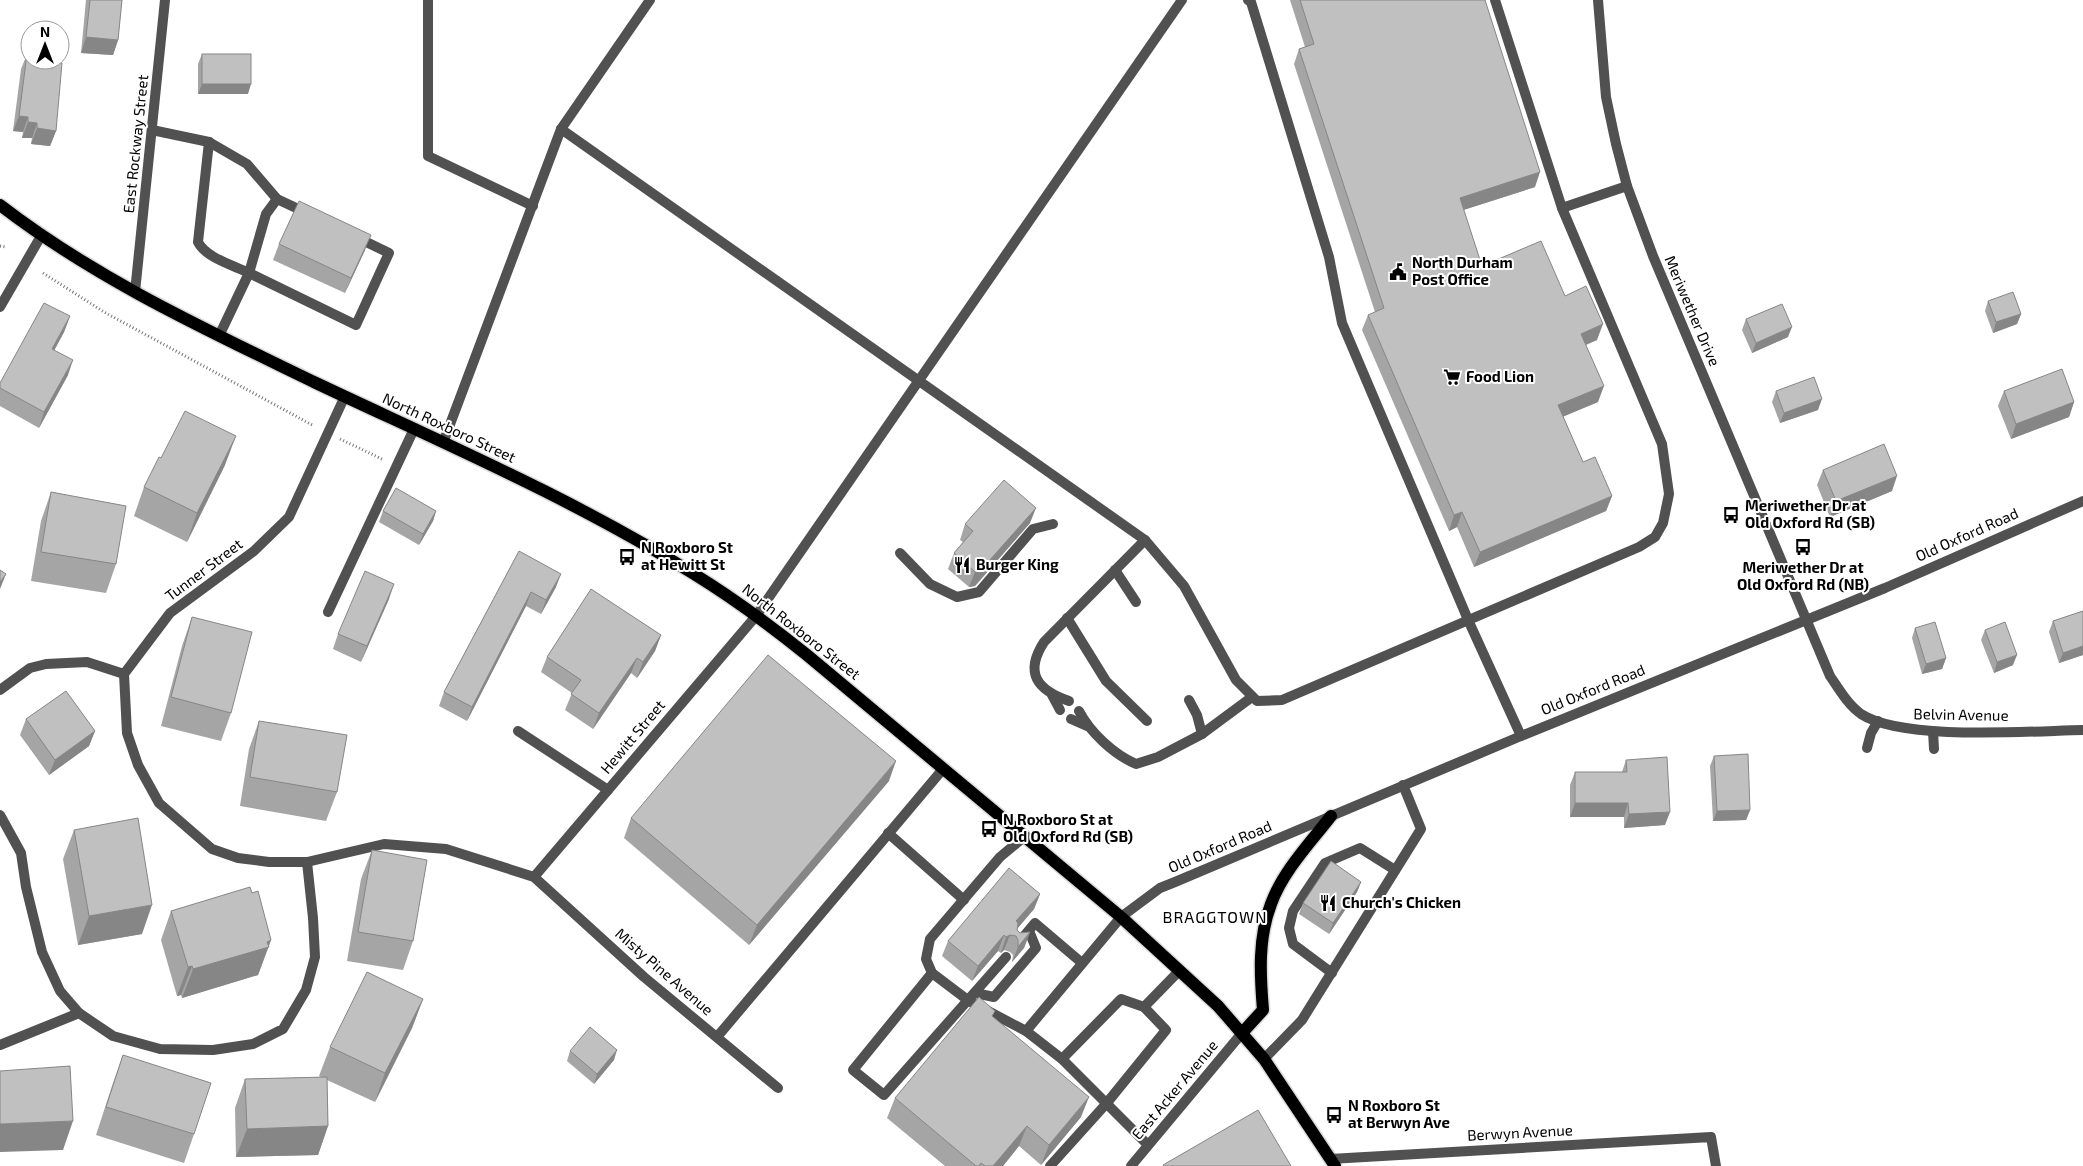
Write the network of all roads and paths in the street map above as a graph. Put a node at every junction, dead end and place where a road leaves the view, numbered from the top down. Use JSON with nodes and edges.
{"nodes":[{"id":1,"x":165,"y":0,"type":"edge"},
{"id":2,"x":428,"y":0,"type":"edge"},
{"id":3,"x":650,"y":0,"type":"edge"},
{"id":4,"x":1182,"y":0,"type":"edge"},
{"id":5,"x":1248,"y":0,"type":"edge"},
{"id":6,"x":1495,"y":0,"type":"edge"},
{"id":7,"x":1598,"y":0,"type":"edge"},
{"id":8,"x":561,"y":129,"type":"junction"},
{"id":9,"x":152,"y":130,"type":"junction"},
{"id":10,"x":209,"y":142,"type":"junction"},
{"id":11,"x":1627,"y":186,"type":"junction"},
{"id":12,"x":277,"y":199,"type":"junction"},
{"id":13,"x":0,"y":205,"type":"edge"},
{"id":14,"x":532,"y":206,"type":"junction"},
{"id":15,"x":1562,"y":208,"type":"junction"},
{"id":16,"x":320,"y":220,"type":"edge"},
{"id":17,"x":346,"y":232,"type":"edge"},
{"id":18,"x":41,"y":236,"type":"junction"},
{"id":19,"x":0,"y":246,"type":"edge"},
{"id":20,"x":6,"y":247,"type":"dead end"},
{"id":21,"x":43,"y":273,"type":"dead end"},
{"id":22,"x":248,"y":273,"type":"junction"},
{"id":23,"x":135,"y":292,"type":"junction"},
{"id":24,"x":0,"y":307,"type":"edge"},
{"id":25,"x":219,"y":336,"type":"junction"},
{"id":26,"x":918,"y":381,"type":"junction"},
{"id":27,"x":344,"y":396,"type":"junction"},
{"id":28,"x":414,"y":429,"type":"junction"},
{"id":29,"x":328,"y":433,"type":"junction"},
{"id":30,"x":443,"y":443,"type":"junction"},
{"id":31,"x":396,"y":466,"type":"junction"},
{"id":32,"x":2083,"y":501,"type":"edge"},
{"id":33,"x":1053,"y":524,"type":"dead end"},
{"id":34,"x":1145,"y":540,"type":"junction"},
{"id":35,"x":900,"y":553,"type":"dead end"},
{"id":36,"x":1115,"y":570,"type":"junction"},
{"id":37,"x":1136,"y":602,"type":"dead end"},
{"id":38,"x":328,"y":612,"type":"dead end"},
{"id":39,"x":756,"y":616,"type":"junction"},
{"id":40,"x":1067,"y":618,"type":"junction"},
{"id":41,"x":1805,"y":620,"type":"junction"},
{"id":42,"x":1469,"y":622,"type":"junction"},
{"id":43,"x":124,"y":674,"type":"junction"},
{"id":44,"x":0,"y":690,"type":"edge"},
{"id":45,"x":1052,"y":695,"type":"junction"},
{"id":46,"x":1252,"y":697,"type":"junction"},
{"id":47,"x":1189,"y":700,"type":"dead end"},
{"id":48,"x":1069,"y":701,"type":"dead end"},
{"id":49,"x":1060,"y":710,"type":"dead end"},
{"id":50,"x":1079,"y":711,"type":"dead end"},
{"id":51,"x":1071,"y":719,"type":"dead end"},
{"id":52,"x":1147,"y":721,"type":"dead end"},
{"id":53,"x":1878,"y":721,"type":"junction"},
{"id":54,"x":1087,"y":726,"type":"junction"},
{"id":55,"x":2083,"y":730,"type":"edge"},
{"id":56,"x":518,"y":731,"type":"dead end"},
{"id":57,"x":1933,"y":731,"type":"junction"},
{"id":58,"x":1202,"y":734,"type":"junction"},
{"id":59,"x":1521,"y":736,"type":"junction"},
{"id":60,"x":1867,"y":748,"type":"dead end"},
{"id":61,"x":1934,"y":749,"type":"dead end"},
{"id":62,"x":943,"y":769,"type":"junction"},
{"id":63,"x":1403,"y":785,"type":"junction"},
{"id":64,"x":608,"y":790,"type":"junction"},
{"id":65,"x":0,"y":815,"type":"edge"},
{"id":66,"x":1331,"y":816,"type":"junction"},
{"id":67,"x":888,"y":834,"type":"junction"},
{"id":68,"x":1024,"y":837,"type":"junction"},
{"id":69,"x":307,"y":862,"type":"junction"},
{"id":70,"x":1395,"y":870,"type":"junction"},
{"id":71,"x":534,"y":877,"type":"junction"},
{"id":72,"x":964,"y":900,"type":"junction"},
{"id":73,"x":1121,"y":918,"type":"junction"},
{"id":74,"x":1029,"y":931,"type":"junction"},
{"id":75,"x":1018,"y":943,"type":"edge"},
{"id":76,"x":1006,"y":957,"type":"dead end"},
{"id":77,"x":1082,"y":963,"type":"junction"},
{"id":78,"x":1180,"y":970,"type":"junction"},
{"id":79,"x":932,"y":973,"type":"junction"},
{"id":80,"x":1332,"y":973,"type":"junction"},
{"id":81,"x":972,"y":997,"type":"junction"},
{"id":82,"x":1144,"y":1007,"type":"junction"},
{"id":83,"x":79,"y":1013,"type":"junction"},
{"id":84,"x":1026,"y":1031,"type":"junction"},
{"id":85,"x":1242,"y":1032,"type":"junction"},
{"id":86,"x":717,"y":1037,"type":"junction"},
{"id":87,"x":0,"y":1045,"type":"edge"},
{"id":88,"x":1062,"y":1059,"type":"junction"},
{"id":89,"x":1264,"y":1059,"type":"junction"},
{"id":90,"x":778,"y":1088,"type":"dead end"},
{"id":91,"x":1106,"y":1104,"type":"junction"},
{"id":92,"x":1148,"y":1145,"type":"junction"},
{"id":93,"x":1333,"y":1163,"type":"edge"},
{"id":94,"x":1050,"y":1166,"type":"edge"},
{"id":95,"x":1131,"y":1166,"type":"edge"},
{"id":96,"x":1716,"y":1166,"type":"edge"}],
"edges":[{"from":1,"to":9,"type":"street","name":"East Rockway Street"},
{"from":2,"to":14,"type":"street"},
{"from":3,"to":8,"type":"street"},
{"from":4,"to":26,"type":"street","name":"Hewitt Street"},
{"from":5,"to":42,"type":"street"},
{"from":6,"to":15,"type":"street"},
{"from":7,"to":11,"type":"street","name":"Meriwether Drive"},
{"from":8,"to":14,"type":"street"},
{"from":8,"to":26,"type":"street"},
{"from":9,"to":10,"type":"street"},
{"from":9,"to":23,"type":"street","name":"East Rockway Street"},
{"from":10,"to":12,"type":"street"},
{"from":10,"to":22,"type":"street"},
{"from":11,"to":15,"type":"street"},
{"from":11,"to":41,"type":"street","name":"Meriwether Drive"},
{"from":12,"to":16,"type":"street"},
{"from":12,"to":22,"type":"street"},
{"from":13,"to":18,"type":"main road","name":"North Roxboro Street"},
{"from":14,"to":30,"type":"street"},
{"from":15,"to":42,"type":"street"},
{"from":17,"to":22,"type":"street"},
{"from":18,"to":23,"type":"main road","name":"North Roxboro Street"},
{"from":18,"to":24,"type":"street"},
{"from":19,"to":20,"type":"path"},
{"from":21,"to":29,"type":"path"},
{"from":22,"to":25,"type":"street"},
{"from":23,"to":25,"type":"main road","name":"North Roxboro Street"},
{"from":25,"to":27,"type":"main road","name":"North Roxboro Street"},
{"from":26,"to":34,"type":"street"},
{"from":26,"to":39,"type":"street","name":"Hewitt Street"},
{"from":27,"to":28,"type":"main road","name":"North Roxboro Street"},
{"from":27,"to":29,"type":"street","name":"Tunner Street"},
{"from":28,"to":30,"type":"main road","name":"North Roxboro Street"},
{"from":28,"to":31,"type":"street"},
{"from":29,"to":31,"type":"path"},
{"from":29,"to":43,"type":"street","name":"Tunner Street"},
{"from":30,"to":39,"type":"main road","name":"North Roxboro Street"},
{"from":31,"to":38,"type":"street"},
{"from":32,"to":41,"type":"street","name":"Old Oxford Road"},
{"from":33,"to":35,"type":"street"},
{"from":34,"to":36,"type":"street"},
{"from":34,"to":46,"type":"street"},
{"from":36,"to":37,"type":"street"},
{"from":36,"to":40,"type":"street"},
{"from":39,"to":62,"type":"main road","name":"North Roxboro Street"},
{"from":39,"to":64,"type":"street","name":"Hewitt Street"},
{"from":40,"to":45,"type":"street"},
{"from":40,"to":52,"type":"street"},
{"from":41,"to":53,"type":"street","name":"Belvin Avenue"},
{"from":41,"to":59,"type":"street","name":"Old Oxford Road"},
{"from":42,"to":46,"type":"street"},
{"from":42,"to":59,"type":"street"},
{"from":43,"to":44,"type":"street"},
{"from":43,"to":69,"type":"street"},
{"from":45,"to":48,"type":"street"},
{"from":45,"to":49,"type":"street"},
{"from":46,"to":58,"type":"street"},
{"from":47,"to":58,"type":"street"},
{"from":50,"to":54,"type":"street"},
{"from":51,"to":54,"type":"street"},
{"from":53,"to":57,"type":"street","name":"Belvin Avenue"},
{"from":53,"to":60,"type":"street"},
{"from":54,"to":58,"type":"street"},
{"from":55,"to":57,"type":"street","name":"Belvin Avenue"},
{"from":56,"to":64,"type":"street"},
{"from":57,"to":61,"type":"street"},
{"from":59,"to":63,"type":"street","name":"Old Oxford Road"},
{"from":62,"to":67,"type":"street"},
{"from":62,"to":68,"type":"main road","name":"North Roxboro Street"},
{"from":63,"to":66,"type":"street","name":"Old Oxford Road"},
{"from":63,"to":70,"type":"street"},
{"from":64,"to":71,"type":"street","name":"Hewitt Street"},
{"from":65,"to":83,"type":"street"},
{"from":66,"to":73,"type":"street","name":"Old Oxford Road"},
{"from":66,"to":85,"type":"main road"},
{"from":67,"to":72,"type":"street"},
{"from":67,"to":86,"type":"street"},
{"from":68,"to":72,"type":"street"},
{"from":68,"to":73,"type":"main road","name":"North Roxboro Street"},
{"from":69,"to":71,"type":"street"},
{"from":69,"to":83,"type":"street"},
{"from":70,"to":80,"type":"street"},
{"from":70,"to":80,"type":"street"},
{"from":71,"to":86,"type":"street","name":"Misty Pine Avenue"},
{"from":72,"to":79,"type":"street"},
{"from":73,"to":77,"type":"street","name":"Old Oxford Road"},
{"from":73,"to":78,"type":"main road","name":"North Roxboro Street"},
{"from":74,"to":75,"type":"street"},
{"from":74,"to":77,"type":"street"},
{"from":74,"to":81,"type":"street"},
{"from":76,"to":81,"type":"street"},
{"from":77,"to":84,"type":"street","name":"Old Oxford Road"},
{"from":78,"to":82,"type":"street"},
{"from":78,"to":85,"type":"main road","name":"North Roxboro Street"},
{"from":79,"to":81,"type":"street"},
{"from":79,"to":81,"type":"street"},
{"from":80,"to":89,"type":"street"},
{"from":81,"to":84,"type":"street"},
{"from":82,"to":88,"type":"street"},
{"from":82,"to":91,"type":"street"},
{"from":83,"to":87,"type":"street"},
{"from":84,"to":88,"type":"street"},
{"from":85,"to":89,"type":"main road","name":"North Roxboro Street"},
{"from":85,"to":92,"type":"street","name":"East Acker Avenue"},
{"from":86,"to":90,"type":"street","name":"Misty Pine Avenue"},
{"from":88,"to":91,"type":"street"},
{"from":89,"to":93,"type":"main road","name":"North Roxboro Street"},
{"from":91,"to":92,"type":"street"},
{"from":91,"to":94,"type":"street"},
{"from":92,"to":95,"type":"street","name":"East Acker Avenue"},
{"from":93,"to":96,"type":"street","name":"Berwyn Avenue"}]}
